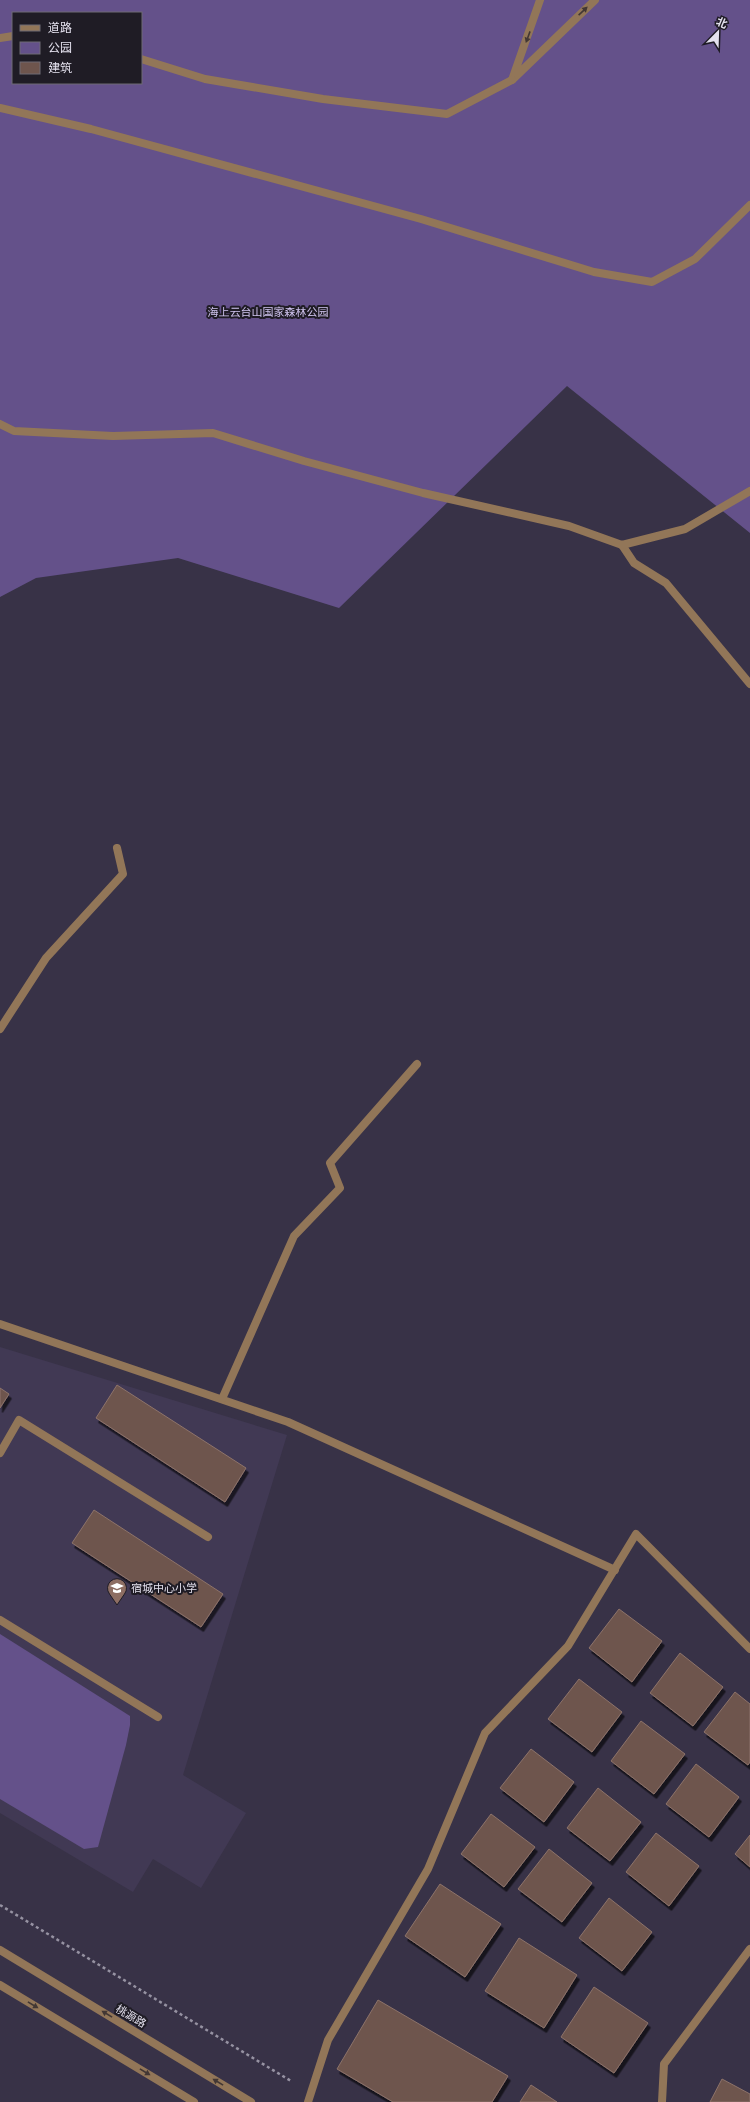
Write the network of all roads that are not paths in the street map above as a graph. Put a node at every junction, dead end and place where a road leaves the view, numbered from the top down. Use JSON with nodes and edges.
{"nodes":[{"id":1,"x":540,"y":0,"type":"edge"},
{"id":2,"x":595,"y":0,"type":"edge"},
{"id":3,"x":12,"y":36,"type":"edge"},
{"id":4,"x":0,"y":38,"type":"edge"},
{"id":5,"x":142,"y":59,"type":"edge"},
{"id":6,"x":512,"y":80,"type":"junction"},
{"id":7,"x":0,"y":108,"type":"edge"},
{"id":8,"x":750,"y":205,"type":"edge"},
{"id":9,"x":0,"y":424,"type":"edge"},
{"id":10,"x":750,"y":491,"type":"edge"},
{"id":11,"x":622,"y":545,"type":"junction"},
{"id":12,"x":750,"y":684,"type":"edge"},
{"id":13,"x":117,"y":848,"type":"dead end"},
{"id":14,"x":0,"y":1029,"type":"edge"},
{"id":15,"x":417,"y":1064,"type":"dead end"},
{"id":16,"x":0,"y":1324,"type":"edge"},
{"id":17,"x":222,"y":1400,"type":"junction"},
{"id":18,"x":0,"y":1453,"type":"edge"},
{"id":19,"x":208,"y":1537,"type":"dead end"},
{"id":20,"x":615,"y":1570,"type":"junction"},
{"id":21,"x":0,"y":1620,"type":"edge"},
{"id":22,"x":750,"y":1649,"type":"edge"},
{"id":23,"x":158,"y":1717,"type":"dead end"},
{"id":24,"x":750,"y":1949,"type":"edge"},
{"id":25,"x":0,"y":1950,"type":"edge"},
{"id":26,"x":0,"y":1985,"type":"edge"},
{"id":27,"x":194,"y":2102,"type":"edge"},
{"id":28,"x":251,"y":2102,"type":"edge"},
{"id":29,"x":308,"y":2102,"type":"edge"},
{"id":30,"x":662,"y":2102,"type":"edge"}],
"edges":[{"from":1,"to":6,"type":"street","one_way":true},
{"from":6,"to":2,"type":"street","one_way":true},
{"from":3,"to":4,"type":"street"},
{"from":5,"to":6,"type":"street"},
{"from":7,"to":8,"type":"street"},
{"from":9,"to":11,"type":"street"},
{"from":10,"to":11,"type":"street"},
{"from":11,"to":12,"type":"street"},
{"from":13,"to":14,"type":"street"},
{"from":15,"to":17,"type":"street"},
{"from":16,"to":17,"type":"street"},
{"from":17,"to":20,"type":"street"},
{"from":18,"to":19,"type":"street"},
{"from":20,"to":22,"type":"street"},
{"from":20,"to":29,"type":"street"},
{"from":21,"to":23,"type":"street"},
{"from":24,"to":30,"type":"street"},
{"from":28,"to":25,"type":"street","name":"桃源路","one_way":true},
{"from":26,"to":27,"type":"street","one_way":true}]}
